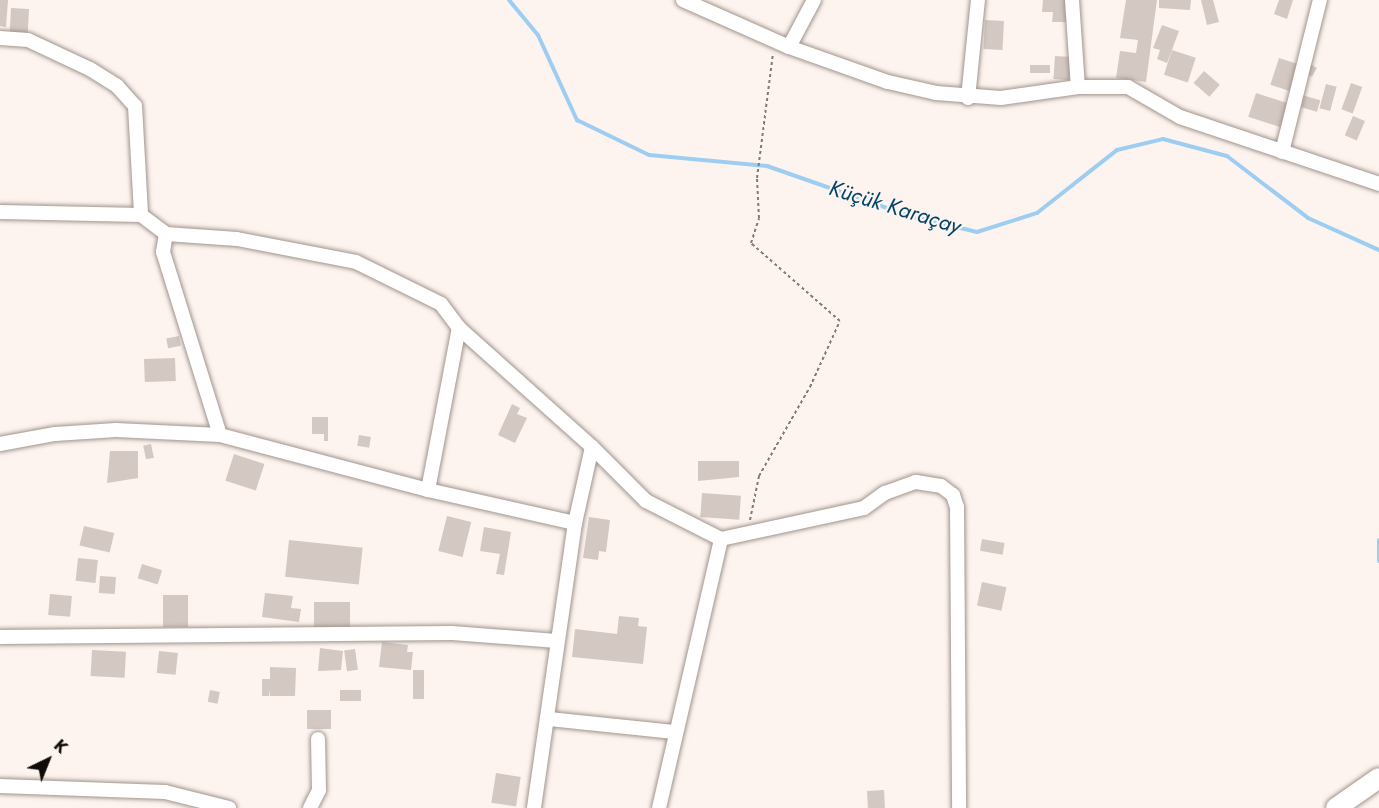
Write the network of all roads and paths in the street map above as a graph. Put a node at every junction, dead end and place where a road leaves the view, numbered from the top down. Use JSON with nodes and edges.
{"nodes":[{"id":1,"x":683,"y":0,"type":"edge"},
{"id":2,"x":814,"y":0,"type":"edge"},
{"id":3,"x":978,"y":0,"type":"edge"},
{"id":4,"x":1072,"y":0,"type":"edge"},
{"id":5,"x":1320,"y":0,"type":"edge"},
{"id":6,"x":0,"y":38,"type":"edge"},
{"id":7,"x":774,"y":40,"type":"junction"},
{"id":8,"x":789,"y":47,"type":"junction"},
{"id":9,"x":1078,"y":87,"type":"junction"},
{"id":10,"x":968,"y":98,"type":"junction"},
{"id":11,"x":1281,"y":152,"type":"junction"},
{"id":12,"x":1379,"y":184,"type":"edge"},
{"id":13,"x":0,"y":212,"type":"edge"},
{"id":14,"x":141,"y":216,"type":"junction"},
{"id":15,"x":166,"y":234,"type":"junction"},
{"id":16,"x":459,"y":328,"type":"junction"},
{"id":17,"x":220,"y":435,"type":"junction"},
{"id":18,"x":0,"y":444,"type":"edge"},
{"id":19,"x":591,"y":447,"type":"junction"},
{"id":20,"x":428,"y":490,"type":"junction"},
{"id":21,"x":575,"y":523,"type":"junction"},
{"id":22,"x":752,"y":532,"type":"junction"},
{"id":23,"x":721,"y":539,"type":"junction"},
{"id":24,"x":0,"y":637,"type":"edge"},
{"id":25,"x":557,"y":641,"type":"junction"},
{"id":26,"x":549,"y":719,"type":"junction"},
{"id":27,"x":674,"y":732,"type":"junction"},
{"id":28,"x":318,"y":739,"type":"dead end"},
{"id":29,"x":1379,"y":778,"type":"edge"},
{"id":30,"x":0,"y":786,"type":"edge"},
{"id":31,"x":229,"y":808,"type":"edge"},
{"id":32,"x":310,"y":808,"type":"edge"},
{"id":33,"x":534,"y":808,"type":"edge"},
{"id":34,"x":659,"y":808,"type":"edge"},
{"id":35,"x":959,"y":808,"type":"edge"},
{"id":36,"x":1336,"y":808,"type":"edge"}],
"edges":[{"from":1,"to":7,"type":"street"},
{"from":2,"to":8,"type":"street"},
{"from":3,"to":10,"type":"street"},
{"from":4,"to":9,"type":"street"},
{"from":5,"to":11,"type":"street"},
{"from":6,"to":14,"type":"street"},
{"from":7,"to":8,"type":"street"},
{"from":7,"to":22,"type":"path"},
{"from":8,"to":10,"type":"street"},
{"from":9,"to":10,"type":"street"},
{"from":9,"to":11,"type":"street"},
{"from":11,"to":12,"type":"street"},
{"from":13,"to":14,"type":"street"},
{"from":14,"to":15,"type":"street"},
{"from":15,"to":16,"type":"street"},
{"from":15,"to":17,"type":"street"},
{"from":16,"to":19,"type":"street"},
{"from":16,"to":20,"type":"street"},
{"from":17,"to":18,"type":"street"},
{"from":17,"to":20,"type":"street"},
{"from":19,"to":21,"type":"street"},
{"from":19,"to":23,"type":"street"},
{"from":20,"to":21,"type":"street"},
{"from":21,"to":25,"type":"street"},
{"from":22,"to":23,"type":"street"},
{"from":22,"to":35,"type":"street"},
{"from":23,"to":27,"type":"street"},
{"from":24,"to":25,"type":"street"},
{"from":25,"to":26,"type":"street"},
{"from":26,"to":27,"type":"street"},
{"from":26,"to":33,"type":"street"},
{"from":27,"to":34,"type":"street"},
{"from":28,"to":32,"type":"street"},
{"from":29,"to":36,"type":"street"},
{"from":30,"to":31,"type":"street"}]}
